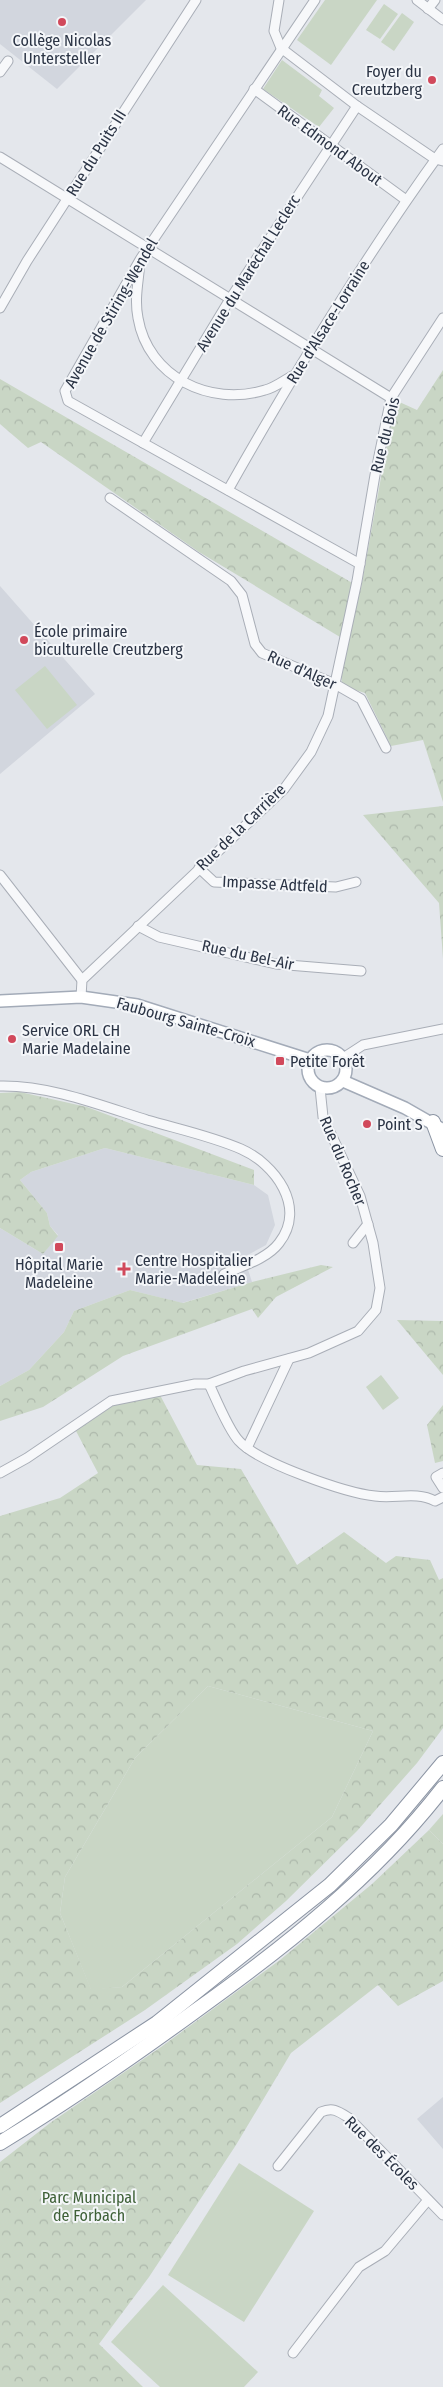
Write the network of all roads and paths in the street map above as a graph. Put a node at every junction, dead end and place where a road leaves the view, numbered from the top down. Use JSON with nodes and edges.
{"nodes":[{"id":1,"x":196,"y":0,"type":"edge"},
{"id":2,"x":278,"y":0,"type":"edge"},
{"id":3,"x":315,"y":0,"type":"edge"},
{"id":4,"x":417,"y":0,"type":"edge"},
{"id":5,"x":435,"y":0,"type":"edge"},
{"id":6,"x":428,"y":9,"type":"junction"},
{"id":7,"x":443,"y":20,"type":"edge"},
{"id":8,"x":282,"y":48,"type":"junction"},
{"id":9,"x":8,"y":61,"type":"dead end"},
{"id":10,"x":0,"y":72,"type":"edge"},
{"id":11,"x":254,"y":89,"type":"junction"},
{"id":12,"x":357,"y":106,"type":"junction"},
{"id":13,"x":330,"y":145,"type":"junction"},
{"id":14,"x":443,"y":149,"type":"edge"},
{"id":15,"x":0,"y":158,"type":"edge"},
{"id":16,"x":439,"y":160,"type":"edge"},
{"id":17,"x":68,"y":199,"type":"junction"},
{"id":18,"x":406,"y":200,"type":"junction"},
{"id":19,"x":147,"y":248,"type":"junction"},
{"id":20,"x":141,"y":258,"type":"junction"},
{"id":21,"x":230,"y":299,"type":"junction"},
{"id":22,"x":0,"y":308,"type":"edge"},
{"id":23,"x":443,"y":318,"type":"edge"},
{"id":24,"x":311,"y":348,"type":"junction"},
{"id":25,"x":293,"y":376,"type":"junction"},
{"id":26,"x":180,"y":381,"type":"junction"},
{"id":27,"x":391,"y":398,"type":"junction"},
{"id":28,"x":143,"y":443,"type":"junction"},
{"id":29,"x":228,"y":490,"type":"junction"},
{"id":30,"x":110,"y":498,"type":"dead end"},
{"id":31,"x":360,"y":564,"type":"junction"},
{"id":32,"x":335,"y":684,"type":"junction"},
{"id":33,"x":386,"y":748,"type":"dead end"},
{"id":34,"x":199,"y":868,"type":"junction"},
{"id":35,"x":0,"y":875,"type":"edge"},
{"id":36,"x":356,"y":882,"type":"dead end"},
{"id":37,"x":138,"y":926,"type":"junction"},
{"id":38,"x":361,"y":971,"type":"dead end"},
{"id":39,"x":82,"y":980,"type":"junction"},
{"id":40,"x":81,"y":997,"type":"junction"},
{"id":41,"x":0,"y":1001,"type":"edge"},
{"id":42,"x":443,"y":1029,"type":"edge"},
{"id":43,"x":342,"y":1058,"type":"junction"},
{"id":44,"x":310,"y":1060,"type":"junction"},
{"id":45,"x":343,"y":1081,"type":"junction"},
{"id":46,"x":0,"y":1086,"type":"edge"},
{"id":47,"x":320,"y":1088,"type":"junction"},
{"id":48,"x":438,"y":1126,"type":"edge"},
{"id":49,"x":443,"y":1149,"type":"edge"},
{"id":50,"x":368,"y":1224,"type":"junction"},
{"id":51,"x":373,"y":1242,"type":"junction"},
{"id":52,"x":224,"y":1274,"type":"dead end"},
{"id":53,"x":289,"y":1359,"type":"junction"},
{"id":54,"x":209,"y":1384,"type":"junction"},
{"id":55,"x":247,"y":1448,"type":"junction"},
{"id":56,"x":0,"y":1473,"type":"edge"},
{"id":57,"x":443,"y":1473,"type":"edge"},
{"id":58,"x":443,"y":1488,"type":"edge"},
{"id":59,"x":443,"y":1496,"type":"edge"},
{"id":60,"x":443,"y":1763,"type":"edge"},
{"id":61,"x":443,"y":1788,"type":"edge"},
{"id":62,"x":443,"y":1803,"type":"edge"},
{"id":63,"x":412,"y":1826,"type":"junction"},
{"id":64,"x":0,"y":2126,"type":"edge"},
{"id":65,"x":0,"y":2143,"type":"edge"},
{"id":66,"x":278,"y":2166,"type":"dead end"},
{"id":67,"x":428,"y":2200,"type":"junction"},
{"id":68,"x":443,"y":2215,"type":"edge"},
{"id":69,"x":293,"y":2352,"type":"dead end"}],
"edges":[{"from":1,"to":17,"type":"street","name":"Rue du Puits III"},
{"from":2,"to":8,"type":"street"},
{"from":3,"to":8,"type":"street","name":"Avenue de Stiring-Wendel"},
{"from":4,"to":6,"type":"street"},
{"from":5,"to":6,"type":"street"},
{"from":6,"to":7,"type":"street"},
{"from":8,"to":11,"type":"street","name":"Avenue de Stiring-Wendel"},
{"from":8,"to":12,"type":"street"},
{"from":9,"to":10,"type":"street"},
{"from":11,"to":13,"type":"street","name":"Rue Edmond About"},
{"from":11,"to":19,"type":"street","name":"Avenue de Stiring-Wendel"},
{"from":12,"to":13,"type":"street","name":"Avenue du Maréchal Leclerc"},
{"from":12,"to":16,"type":"street"},
{"from":13,"to":18,"type":"street","name":"Rue Edmond About"},
{"from":13,"to":21,"type":"street","name":"Avenue du Maréchal Leclerc"},
{"from":14,"to":16,"type":"street","name":"Rue d'Alsace-Lorraine"},
{"from":15,"to":17,"type":"street"},
{"from":16,"to":18,"type":"street","name":"Rue d'Alsace-Lorraine"},
{"from":17,"to":19,"type":"street"},
{"from":17,"to":22,"type":"street","name":"Rue du Puits III"},
{"from":18,"to":24,"type":"street","name":"Rue d'Alsace-Lorraine"},
{"from":19,"to":20,"type":"street","name":"Avenue de Stiring-Wendel"},
{"from":19,"to":21,"type":"street"},
{"from":20,"to":26,"type":"street"},
{"from":20,"to":28,"type":"street","name":"Avenue de Stiring-Wendel"},
{"from":21,"to":24,"type":"street"},
{"from":21,"to":26,"type":"street","name":"Avenue du Maréchal Leclerc"},
{"from":23,"to":27,"type":"street","name":"Rue du Bois"},
{"from":24,"to":25,"type":"street","name":"Rue d'Alsace-Lorraine"},
{"from":24,"to":27,"type":"street"},
{"from":25,"to":26,"type":"street"},
{"from":25,"to":29,"type":"street","name":"Rue d'Alsace-Lorraine"},
{"from":26,"to":28,"type":"street","name":"Avenue du Maréchal Leclerc"},
{"from":27,"to":31,"type":"street","name":"Rue du Bois"},
{"from":28,"to":29,"type":"street","name":"Avenue de Stiring-Wendel"},
{"from":29,"to":31,"type":"street","name":"Avenue de Stiring-Wendel"},
{"from":30,"to":32,"type":"street","name":"Rue d'Alger"},
{"from":31,"to":32,"type":"street","name":"Rue de la Carrière"},
{"from":32,"to":33,"type":"street","name":"Rue d'Alger"},
{"from":32,"to":34,"type":"street","name":"Rue de la Carrière"},
{"from":34,"to":36,"type":"street","name":"Impasse Adtfeld"},
{"from":34,"to":37,"type":"street","name":"Rue de la Carrière"},
{"from":35,"to":39,"type":"street"},
{"from":37,"to":38,"type":"street","name":"Rue du Bel-Air"},
{"from":37,"to":39,"type":"street","name":"Rue de la Carrière"},
{"from":39,"to":40,"type":"street"},
{"from":40,"to":41,"type":"main road","name":"Faubourg Sainte-Croix"},
{"from":40,"to":44,"type":"main road","name":"Faubourg Sainte-Croix"},
{"from":42,"to":43,"type":"street"},
{"from":43,"to":44,"type":"main road"},
{"from":43,"to":45,"type":"main road"},
{"from":44,"to":47,"type":"main road"},
{"from":45,"to":47,"type":"main road"},
{"from":45,"to":48,"type":"main road"},
{"from":46,"to":52,"type":"street"},
{"from":47,"to":50,"type":"street","name":"Rue du Rocher"},
{"from":48,"to":49,"type":"highway"},
{"from":50,"to":51,"type":"street","name":"Rue du Rocher"},
{"from":50,"to":51,"type":"street"},
{"from":51,"to":53,"type":"street","name":"Rue du Rocher"},
{"from":53,"to":54,"type":"street","name":"Rue du Rocher"},
{"from":53,"to":55,"type":"street"},
{"from":54,"to":55,"type":"street"},
{"from":54,"to":56,"type":"street","name":"Rue du Rocher"},
{"from":55,"to":59,"type":"street"},
{"from":57,"to":58,"type":"street"},
{"from":60,"to":64,"type":"highway"},
{"from":61,"to":63,"type":"highway"},
{"from":62,"to":63,"type":"highway"},
{"from":63,"to":65,"type":"highway"},
{"from":66,"to":67,"type":"street","name":"Rue des Écoles"},
{"from":67,"to":68,"type":"street","name":"Rue des Écoles"},
{"from":67,"to":69,"type":"street"}]}
